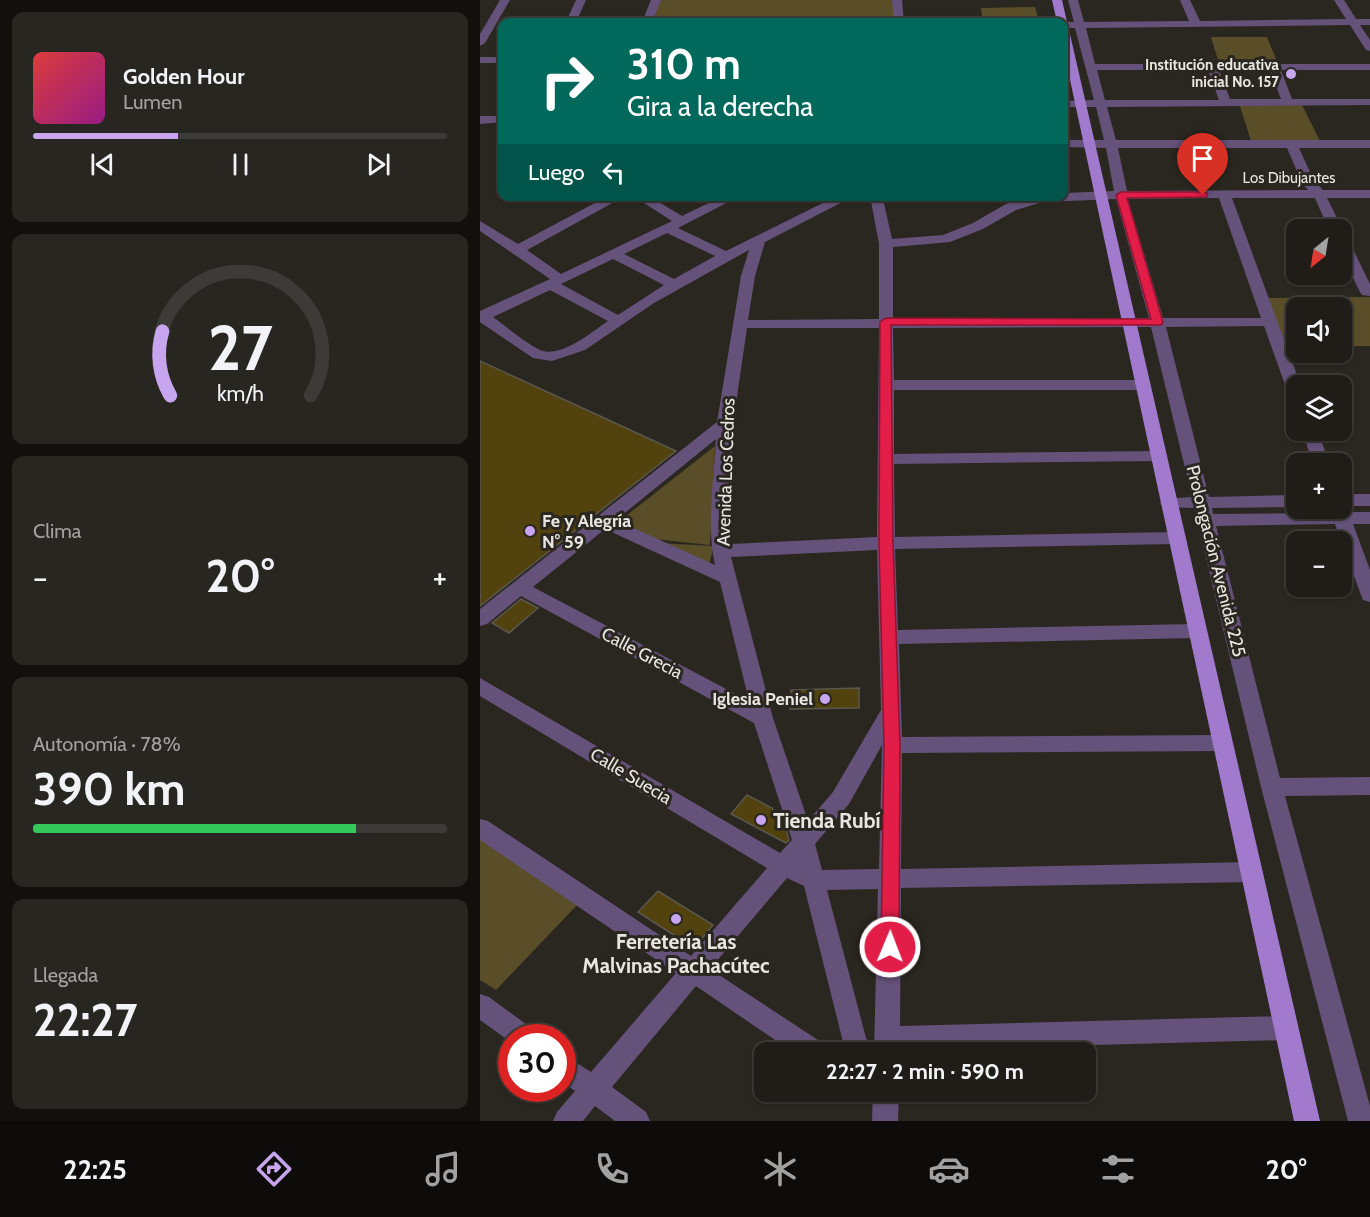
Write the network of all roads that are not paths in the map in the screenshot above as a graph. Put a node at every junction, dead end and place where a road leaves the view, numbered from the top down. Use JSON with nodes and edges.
{"nodes":[{"id":1,"x":505,"y":0,"type":"edge"},
{"id":2,"x":581,"y":0,"type":"edge"},
{"id":3,"x":656,"y":0,"type":"edge"},
{"id":4,"x":897,"y":0,"type":"edge"},
{"id":5,"x":1057,"y":0,"type":"edge"},
{"id":6,"x":1073,"y":0,"type":"edge"},
{"id":7,"x":1185,"y":0,"type":"edge"},
{"id":8,"x":1339,"y":0,"type":"edge"},
{"id":9,"x":573,"y":18,"type":"edge"},
{"id":10,"x":649,"y":18,"type":"edge"},
{"id":11,"x":899,"y":18,"type":"edge"},
{"id":12,"x":1061,"y":18,"type":"edge"},
{"id":13,"x":1370,"y":22,"type":"edge"},
{"id":14,"x":1196,"y":24,"type":"junction"},
{"id":15,"x":490,"y":27,"type":"junction"},
{"id":16,"x":498,"y":27,"type":"edge"},
{"id":17,"x":1068,"y":29,"type":"edge"},
{"id":18,"x":1080,"y":29,"type":"junction"},
{"id":19,"x":1361,"y":29,"type":"edge"},
{"id":20,"x":480,"y":44,"type":"edge"},
{"id":21,"x":1068,"y":45,"type":"edge"},
{"id":22,"x":1370,"y":48,"type":"edge"},
{"id":23,"x":480,"y":60,"type":"edge"},
{"id":24,"x":498,"y":60,"type":"edge"},
{"id":25,"x":1075,"y":68,"type":"edge"},
{"id":26,"x":1213,"y":68,"type":"junction"},
{"id":27,"x":1274,"y":68,"type":"junction"},
{"id":28,"x":1370,"y":68,"type":"edge"},
{"id":29,"x":1288,"y":102,"type":"junction"},
{"id":30,"x":1370,"y":102,"type":"edge"},
{"id":31,"x":1226,"y":103,"type":"junction"},
{"id":32,"x":1072,"y":104,"type":"edge"},
{"id":33,"x":1099,"y":104,"type":"junction"},
{"id":34,"x":498,"y":118,"type":"edge"},
{"id":35,"x":480,"y":120,"type":"edge"},
{"id":36,"x":1068,"y":144,"type":"edge"},
{"id":37,"x":1089,"y":144,"type":"junction"},
{"id":38,"x":1111,"y":144,"type":"junction"},
{"id":39,"x":1291,"y":144,"type":"junction"},
{"id":40,"x":1370,"y":144,"type":"edge"},
{"id":41,"x":1318,"y":194,"type":"junction"},
{"id":42,"x":1370,"y":194,"type":"edge"},
{"id":43,"x":1100,"y":195,"type":"junction"},
{"id":44,"x":1121,"y":195,"type":"junction"},
{"id":45,"x":1224,"y":195,"type":"junction"},
{"id":46,"x":1068,"y":197,"type":"edge"},
{"id":47,"x":610,"y":201,"type":"edge"},
{"id":48,"x":647,"y":201,"type":"edge"},
{"id":49,"x":723,"y":201,"type":"edge"},
{"id":50,"x":838,"y":201,"type":"edge"},
{"id":51,"x":878,"y":201,"type":"edge"},
{"id":52,"x":1014,"y":201,"type":"edge"},
{"id":53,"x":1330,"y":219,"type":"edge"},
{"id":54,"x":681,"y":221,"type":"junction"},
{"id":55,"x":480,"y":225,"type":"edge"},
{"id":56,"x":667,"y":228,"type":"junction"},
{"id":57,"x":759,"y":240,"type":"junction"},
{"id":58,"x":886,"y":244,"type":"junction"},
{"id":59,"x":517,"y":250,"type":"junction"},
{"id":60,"x":613,"y":254,"type":"junction"},
{"id":61,"x":725,"y":256,"type":"junction"},
{"id":62,"x":1352,"y":261,"type":"edge"},
{"id":63,"x":555,"y":282,"type":"junction"},
{"id":64,"x":674,"y":285,"type":"junction"},
{"id":65,"x":1370,"y":292,"type":"edge"},
{"id":66,"x":481,"y":316,"type":"edge"},
{"id":67,"x":618,"y":321,"type":"junction"},
{"id":68,"x":886,"y":322,"type":"junction"},
{"id":69,"x":1129,"y":322,"type":"junction"},
{"id":70,"x":1157,"y":322,"type":"junction"},
{"id":71,"x":1270,"y":322,"type":"junction"},
{"id":72,"x":741,"y":324,"type":"junction"},
{"id":73,"x":1289,"y":375,"type":"edge"},
{"id":74,"x":886,"y":385,"type":"junction"},
{"id":75,"x":1143,"y":385,"type":"junction"},
{"id":76,"x":725,"y":424,"type":"junction"},
{"id":77,"x":1159,"y":456,"type":"junction"},
{"id":78,"x":886,"y":459,"type":"junction"},
{"id":79,"x":1352,"y":500,"type":"edge"},
{"id":80,"x":1370,"y":500,"type":"edge"},
{"id":81,"x":1286,"y":502,"type":"edge"},
{"id":82,"x":1168,"y":503,"type":"junction"},
{"id":83,"x":1204,"y":511,"type":"junction"},
{"id":84,"x":1286,"y":513,"type":"edge"},
{"id":85,"x":1352,"y":516,"type":"edge"},
{"id":86,"x":1370,"y":518,"type":"edge"},
{"id":87,"x":1342,"y":519,"type":"edge"},
{"id":88,"x":604,"y":521,"type":"junction"},
{"id":89,"x":1177,"y":538,"type":"junction"},
{"id":90,"x":886,"y":543,"type":"junction"},
{"id":91,"x":721,"y":551,"type":"junction"},
{"id":92,"x":728,"y":578,"type":"junction"},
{"id":93,"x":520,"y":588,"type":"junction"},
{"id":94,"x":1370,"y":595,"type":"edge"},
{"id":95,"x":480,"y":619,"type":"edge"},
{"id":96,"x":1196,"y":632,"type":"junction"},
{"id":97,"x":888,"y":637,"type":"junction"},
{"id":98,"x":480,"y":686,"type":"edge"},
{"id":99,"x":891,"y":710,"type":"junction"},
{"id":100,"x":764,"y":718,"type":"junction"},
{"id":101,"x":1222,"y":743,"type":"junction"},
{"id":102,"x":892,"y":746,"type":"junction"},
{"id":103,"x":1370,"y":786,"type":"edge"},
{"id":104,"x":1272,"y":787,"type":"junction"},
{"id":105,"x":480,"y":828,"type":"edge"},
{"id":106,"x":803,"y":840,"type":"junction"},
{"id":107,"x":781,"y":865,"type":"junction"},
{"id":108,"x":1251,"y":872,"type":"junction"},
{"id":109,"x":891,"y":878,"type":"junction"},
{"id":110,"x":813,"y":880,"type":"junction"},
{"id":111,"x":694,"y":970,"type":"junction"},
{"id":112,"x":480,"y":1005,"type":"edge"},
{"id":113,"x":506,"y":1024,"type":"edge"},
{"id":114,"x":1286,"y":1028,"type":"junction"},
{"id":115,"x":799,"y":1042,"type":"edge"},
{"id":116,"x":855,"y":1042,"type":"edge"},
{"id":117,"x":887,"y":1042,"type":"edge"},
{"id":118,"x":976,"y":1042,"type":"edge"},
{"id":119,"x":576,"y":1076,"type":"edge"},
{"id":120,"x":594,"y":1089,"type":"junction"},
{"id":121,"x":566,"y":1121,"type":"edge"},
{"id":122,"x":637,"y":1121,"type":"edge"},
{"id":123,"x":1307,"y":1121,"type":"edge"},
{"id":124,"x":1361,"y":1121,"type":"edge"}],
"edges":[{"from":1,"to":15,"type":"street"},
{"from":2,"to":9,"type":"street"},
{"from":3,"to":10,"type":"street"},
{"from":4,"to":11,"type":"street"},
{"from":5,"to":12,"type":"main road","name":"Prolongación Avenida 225"},
{"from":6,"to":18,"type":"street","name":"Prolongación Avenida 225"},
{"from":7,"to":14,"type":"street"},
{"from":8,"to":19,"type":"street"},
{"from":13,"to":19,"type":"street"},
{"from":14,"to":18,"type":"street"},
{"from":14,"to":19,"type":"street"},
{"from":15,"to":16,"type":"street"},
{"from":15,"to":20,"type":"street"},
{"from":17,"to":18,"type":"street"},
{"from":18,"to":19,"type":"street"},
{"from":18,"to":25,"type":"street","name":"Prolongación Avenida 225"},
{"from":19,"to":22,"type":"street"},
{"from":21,"to":25,"type":"main road","name":"Prolongación Avenida 225"},
{"from":23,"to":24,"type":"street"},
{"from":25,"to":26,"type":"street"},
{"from":25,"to":32,"type":"main road","name":"Prolongación Avenida 225"},
{"from":25,"to":33,"type":"street","name":"Prolongación Avenida 225"},
{"from":26,"to":27,"type":"street"},
{"from":26,"to":31,"type":"street"},
{"from":27,"to":28,"type":"street"},
{"from":27,"to":29,"type":"street"},
{"from":29,"to":30,"type":"street"},
{"from":29,"to":31,"type":"street"},
{"from":31,"to":33,"type":"street"},
{"from":32,"to":33,"type":"street"},
{"from":32,"to":37,"type":"main road","name":"Prolongación Avenida 225"},
{"from":33,"to":38,"type":"street","name":"Prolongación Avenida 225"},
{"from":34,"to":35,"type":"street"},
{"from":36,"to":37,"type":"street"},
{"from":37,"to":38,"type":"street"},
{"from":37,"to":43,"type":"main road","name":"Prolongación Avenida 225"},
{"from":38,"to":39,"type":"street"},
{"from":38,"to":44,"type":"street","name":"Prolongación Avenida 225"},
{"from":39,"to":40,"type":"street"},
{"from":39,"to":41,"type":"street"},
{"from":41,"to":42,"type":"street","name":"Los Dibujantes"},
{"from":41,"to":45,"type":"street","name":"Los Dibujantes"},
{"from":41,"to":53,"type":"street"},
{"from":43,"to":44,"type":"street","name":"Los Dibujantes"},
{"from":43,"to":46,"type":"street","name":"Los Dibujantes"},
{"from":43,"to":69,"type":"main road","name":"Prolongación Avenida 225"},
{"from":44,"to":45,"type":"street","name":"Los Dibujantes"},
{"from":44,"to":70,"type":"street","name":"Prolongación Avenida 225"},
{"from":45,"to":71,"type":"street"},
{"from":47,"to":59,"type":"street"},
{"from":48,"to":54,"type":"street"},
{"from":49,"to":54,"type":"street"},
{"from":50,"to":57,"type":"street"},
{"from":51,"to":58,"type":"street"},
{"from":52,"to":58,"type":"street","name":"Los Dibujantes"},
{"from":54,"to":56,"type":"street"},
{"from":55,"to":59,"type":"street"},
{"from":56,"to":60,"type":"street"},
{"from":56,"to":61,"type":"street"},
{"from":57,"to":61,"type":"street"},
{"from":57,"to":72,"type":"street","name":"Avenida Los Cedros"},
{"from":58,"to":68,"type":"street"},
{"from":59,"to":63,"type":"street"},
{"from":60,"to":63,"type":"street"},
{"from":60,"to":64,"type":"street"},
{"from":61,"to":64,"type":"street"},
{"from":62,"to":65,"type":"street"},
{"from":63,"to":66,"type":"street"},
{"from":63,"to":67,"type":"street"},
{"from":64,"to":67,"type":"street"},
{"from":66,"to":67,"type":"street"},
{"from":68,"to":69,"type":"street"},
{"from":68,"to":72,"type":"street"},
{"from":68,"to":74,"type":"street"},
{"from":69,"to":70,"type":"street"},
{"from":69,"to":75,"type":"main road","name":"Prolongación Avenida 225"},
{"from":70,"to":71,"type":"street"},
{"from":70,"to":83,"type":"street","name":"Prolongación Avenida 225"},
{"from":71,"to":73,"type":"street"},
{"from":72,"to":76,"type":"street","name":"Avenida Los Cedros"},
{"from":74,"to":75,"type":"street"},
{"from":74,"to":78,"type":"street"},
{"from":75,"to":77,"type":"main road","name":"Prolongación Avenida 225"},
{"from":76,"to":88,"type":"street"},
{"from":76,"to":91,"type":"street","name":"Avenida Los Cedros"},
{"from":77,"to":78,"type":"street"},
{"from":77,"to":82,"type":"main road","name":"Prolongación Avenida 225"},
{"from":78,"to":90,"type":"street"},
{"from":79,"to":80,"type":"street"},
{"from":81,"to":83,"type":"street"},
{"from":82,"to":83,"type":"street"},
{"from":82,"to":89,"type":"main road","name":"Prolongación Avenida 225"},
{"from":83,"to":84,"type":"street"},
{"from":83,"to":104,"type":"street","name":"Prolongación Avenida 225"},
{"from":85,"to":86,"type":"street"},
{"from":87,"to":94,"type":"street"},
{"from":88,"to":92,"type":"street"},
{"from":88,"to":93,"type":"street"},
{"from":89,"to":90,"type":"street"},
{"from":89,"to":96,"type":"main road","name":"Prolongación Avenida 225"},
{"from":90,"to":91,"type":"street"},
{"from":90,"to":97,"type":"street"},
{"from":91,"to":92,"type":"street","name":"Avenida Los Cedros"},
{"from":92,"to":100,"type":"street","name":"Avenida Los Cedros"},
{"from":93,"to":95,"type":"street"},
{"from":93,"to":100,"type":"street","name":"Calle Grecia"},
{"from":96,"to":97,"type":"street"},
{"from":96,"to":101,"type":"main road","name":"Prolongación Avenida 225"},
{"from":97,"to":99,"type":"street"},
{"from":98,"to":107,"type":"street","name":"Calle Suecia"},
{"from":99,"to":102,"type":"street"},
{"from":99,"to":106,"type":"street"},
{"from":100,"to":106,"type":"street","name":"Avenida Los Cedros"},
{"from":101,"to":102,"type":"street"},
{"from":101,"to":108,"type":"main road","name":"Prolongación Avenida 225"},
{"from":102,"to":109,"type":"street"},
{"from":103,"to":104,"type":"street"},
{"from":104,"to":124,"type":"street","name":"Prolongación Avenida 225"},
{"from":105,"to":111,"type":"street"},
{"from":106,"to":107,"type":"street"},
{"from":106,"to":110,"type":"street","name":"Avenida Los Cedros"},
{"from":107,"to":110,"type":"street","name":"Calle Suecia"},
{"from":107,"to":111,"type":"street"},
{"from":108,"to":109,"type":"street"},
{"from":108,"to":114,"type":"main road","name":"Prolongación Avenida 225"},
{"from":109,"to":110,"type":"street"},
{"from":109,"to":117,"type":"street"},
{"from":110,"to":116,"type":"street","name":"Avenida Los Cedros"},
{"from":111,"to":115,"type":"street"},
{"from":111,"to":120,"type":"street"},
{"from":112,"to":113,"type":"street"},
{"from":114,"to":118,"type":"street"},
{"from":114,"to":123,"type":"main road","name":"Prolongación Avenida 225"},
{"from":119,"to":120,"type":"street"},
{"from":120,"to":121,"type":"street"},
{"from":120,"to":122,"type":"street"}]}
